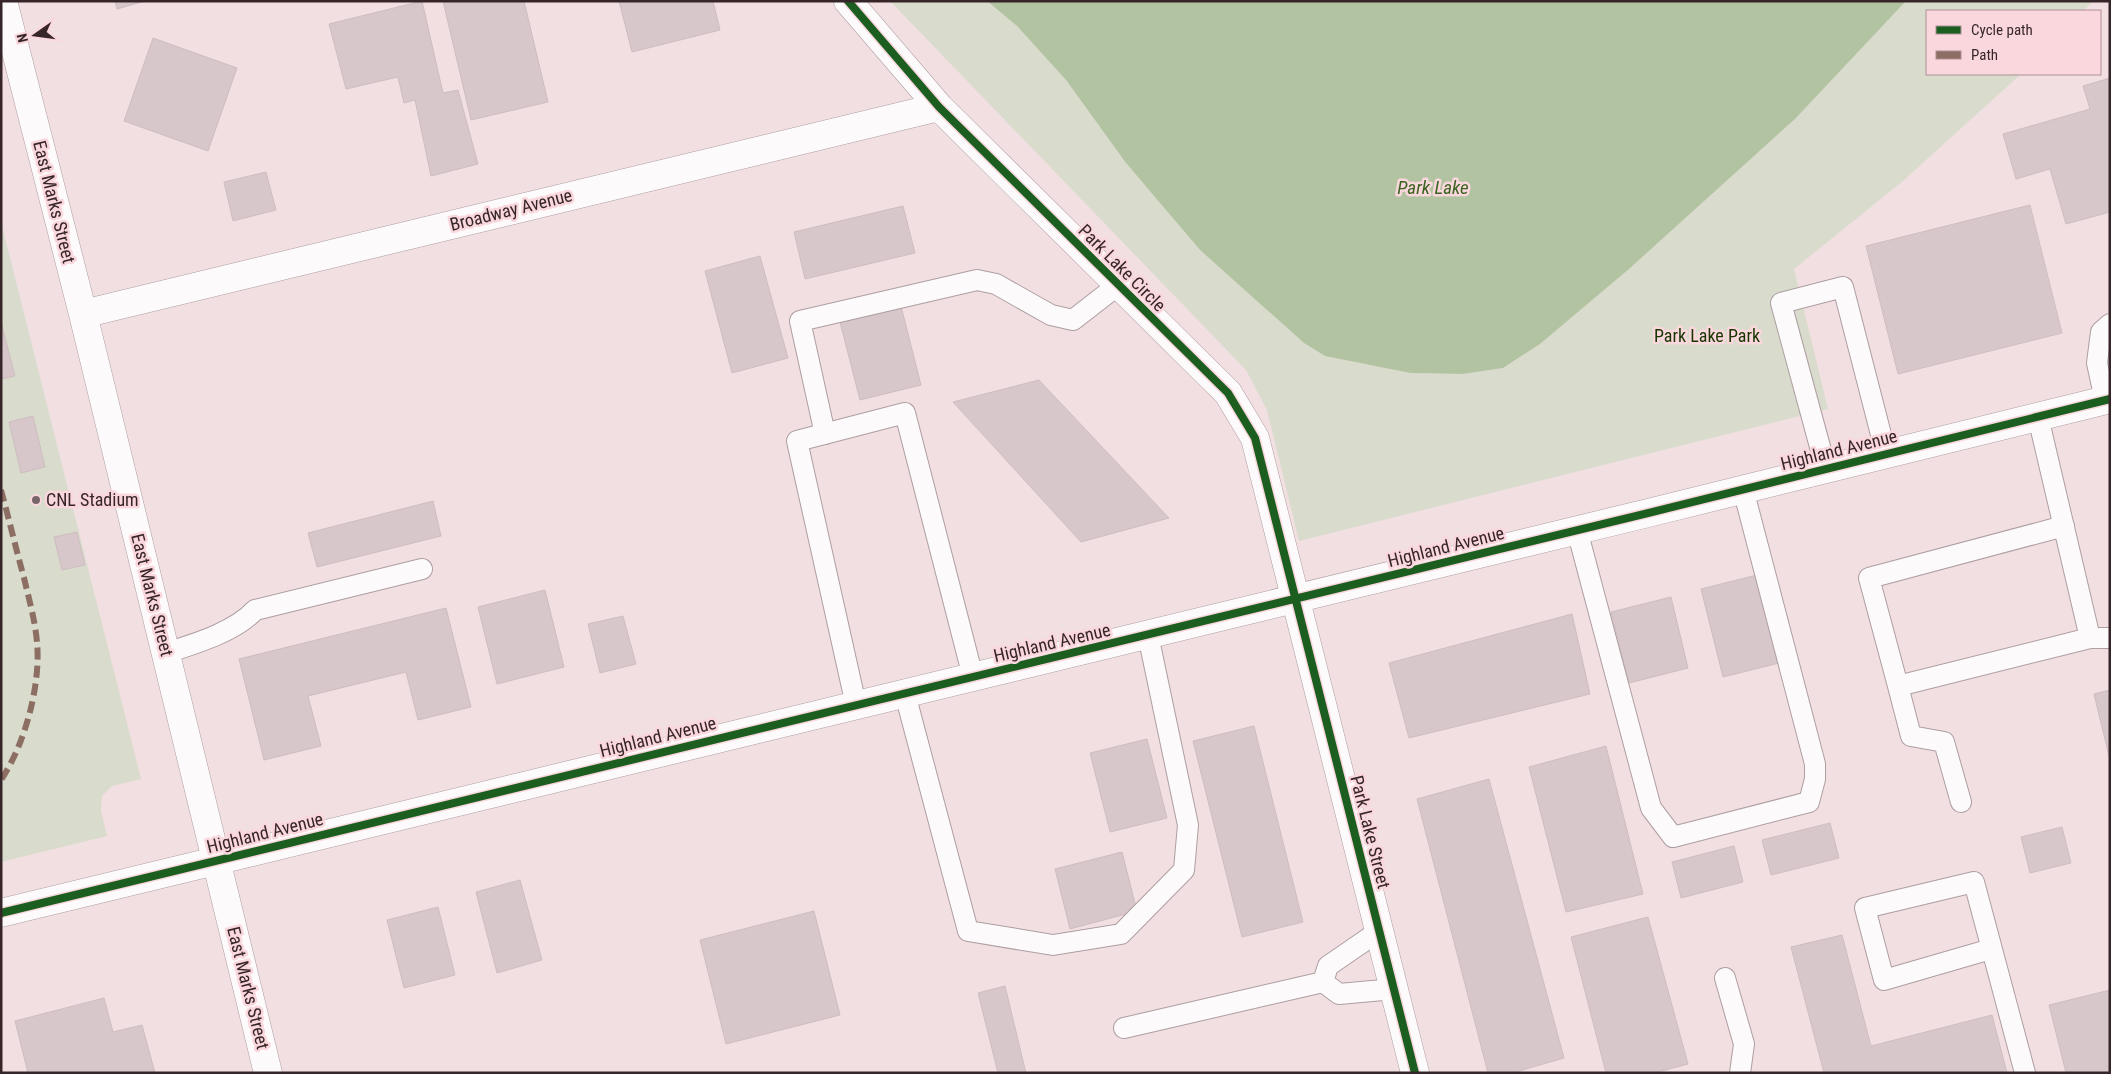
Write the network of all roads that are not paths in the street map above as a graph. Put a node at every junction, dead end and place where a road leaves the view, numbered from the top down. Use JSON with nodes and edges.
{"nodes":[{"id":1,"x":3,"y":1,"type":"edge"},
{"id":2,"x":848,"y":1,"type":"edge"},
{"id":3,"x":939,"y":107,"type":"junction"},
{"id":4,"x":1118,"y":286,"type":"junction"},
{"id":5,"x":83,"y":314,"type":"junction"},
{"id":6,"x":2110,"y":324,"type":"edge"},
{"id":7,"x":2107,"y":400,"type":"edge"},
{"id":8,"x":2038,"y":417,"type":"junction"},
{"id":9,"x":825,"y":434,"type":"junction"},
{"id":10,"x":1886,"y":454,"type":"junction"},
{"id":11,"x":1826,"y":468,"type":"junction"},
{"id":12,"x":1743,"y":489,"type":"junction"},
{"id":13,"x":2064,"y":526,"type":"junction"},
{"id":14,"x":1577,"y":530,"type":"junction"},
{"id":15,"x":422,"y":569,"type":"dead end"},
{"id":16,"x":1296,"y":600,"type":"junction"},
{"id":17,"x":1148,"y":635,"type":"junction"},
{"id":18,"x":2100,"y":638,"type":"edge"},
{"id":19,"x":166,"y":653,"type":"junction"},
{"id":20,"x":973,"y":677,"type":"junction"},
{"id":21,"x":1898,"y":686,"type":"junction"},
{"id":22,"x":905,"y":694,"type":"junction"},
{"id":23,"x":856,"y":705,"type":"junction"},
{"id":24,"x":1961,"y":802,"type":"dead end"},
{"id":25,"x":216,"y":860,"type":"junction"},
{"id":26,"x":1,"y":913,"type":"edge"},
{"id":27,"x":1380,"y":931,"type":"junction"},
{"id":28,"x":1992,"y":949,"type":"junction"},
{"id":29,"x":1725,"y":978,"type":"dead end"},
{"id":30,"x":1323,"y":982,"type":"junction"},
{"id":31,"x":1394,"y":988,"type":"junction"},
{"id":32,"x":1124,"y":1028,"type":"dead end"},
{"id":33,"x":268,"y":1073,"type":"edge"},
{"id":34,"x":1415,"y":1073,"type":"edge"},
{"id":35,"x":1740,"y":1073,"type":"edge"},
{"id":36,"x":2025,"y":1073,"type":"edge"}],
"edges":[{"from":1,"to":5,"type":"street","name":"East Marks Street"},
{"from":2,"to":3,"type":"street","name":"Park Lake Circle"},
{"from":3,"to":4,"type":"street","name":"Park Lake Circle"},
{"from":3,"to":5,"type":"street","name":"Broadway Avenue"},
{"from":4,"to":9,"type":"lane"},
{"from":4,"to":16,"type":"street","name":"Park Lake Circle"},
{"from":5,"to":19,"type":"street","name":"East Marks Street"},
{"from":6,"to":7,"type":"lane"},
{"from":7,"to":8,"type":"street","name":"Highland Avenue"},
{"from":8,"to":10,"type":"street","name":"Highland Avenue"},
{"from":8,"to":13,"type":"lane"},
{"from":9,"to":20,"type":"lane"},
{"from":9,"to":23,"type":"lane"},
{"from":10,"to":11,"type":"street","name":"Highland Avenue"},
{"from":10,"to":11,"type":"lane"},
{"from":11,"to":12,"type":"street","name":"Highland Avenue"},
{"from":12,"to":14,"type":"street","name":"Highland Avenue"},
{"from":12,"to":14,"type":"lane"},
{"from":13,"to":18,"type":"lane"},
{"from":13,"to":21,"type":"lane"},
{"from":14,"to":16,"type":"street","name":"Highland Avenue"},
{"from":15,"to":19,"type":"lane"},
{"from":16,"to":17,"type":"street","name":"Highland Avenue"},
{"from":16,"to":27,"type":"street","name":"Park Lake Street"},
{"from":17,"to":20,"type":"street","name":"Highland Avenue"},
{"from":17,"to":22,"type":"lane"},
{"from":18,"to":21,"type":"lane"},
{"from":19,"to":25,"type":"street","name":"East Marks Street"},
{"from":20,"to":22,"type":"street","name":"Highland Avenue"},
{"from":21,"to":24,"type":"lane"},
{"from":22,"to":23,"type":"street","name":"Highland Avenue"},
{"from":23,"to":25,"type":"street","name":"Highland Avenue"},
{"from":25,"to":26,"type":"street","name":"Highland Avenue"},
{"from":25,"to":33,"type":"street","name":"East Marks Street"},
{"from":27,"to":30,"type":"lane"},
{"from":27,"to":31,"type":"street","name":"Park Lake Street"},
{"from":28,"to":28,"type":"lane"},
{"from":28,"to":36,"type":"lane"},
{"from":29,"to":35,"type":"lane"},
{"from":30,"to":31,"type":"lane"},
{"from":30,"to":32,"type":"lane"},
{"from":31,"to":34,"type":"street","name":"Park Lake Street"}]}
